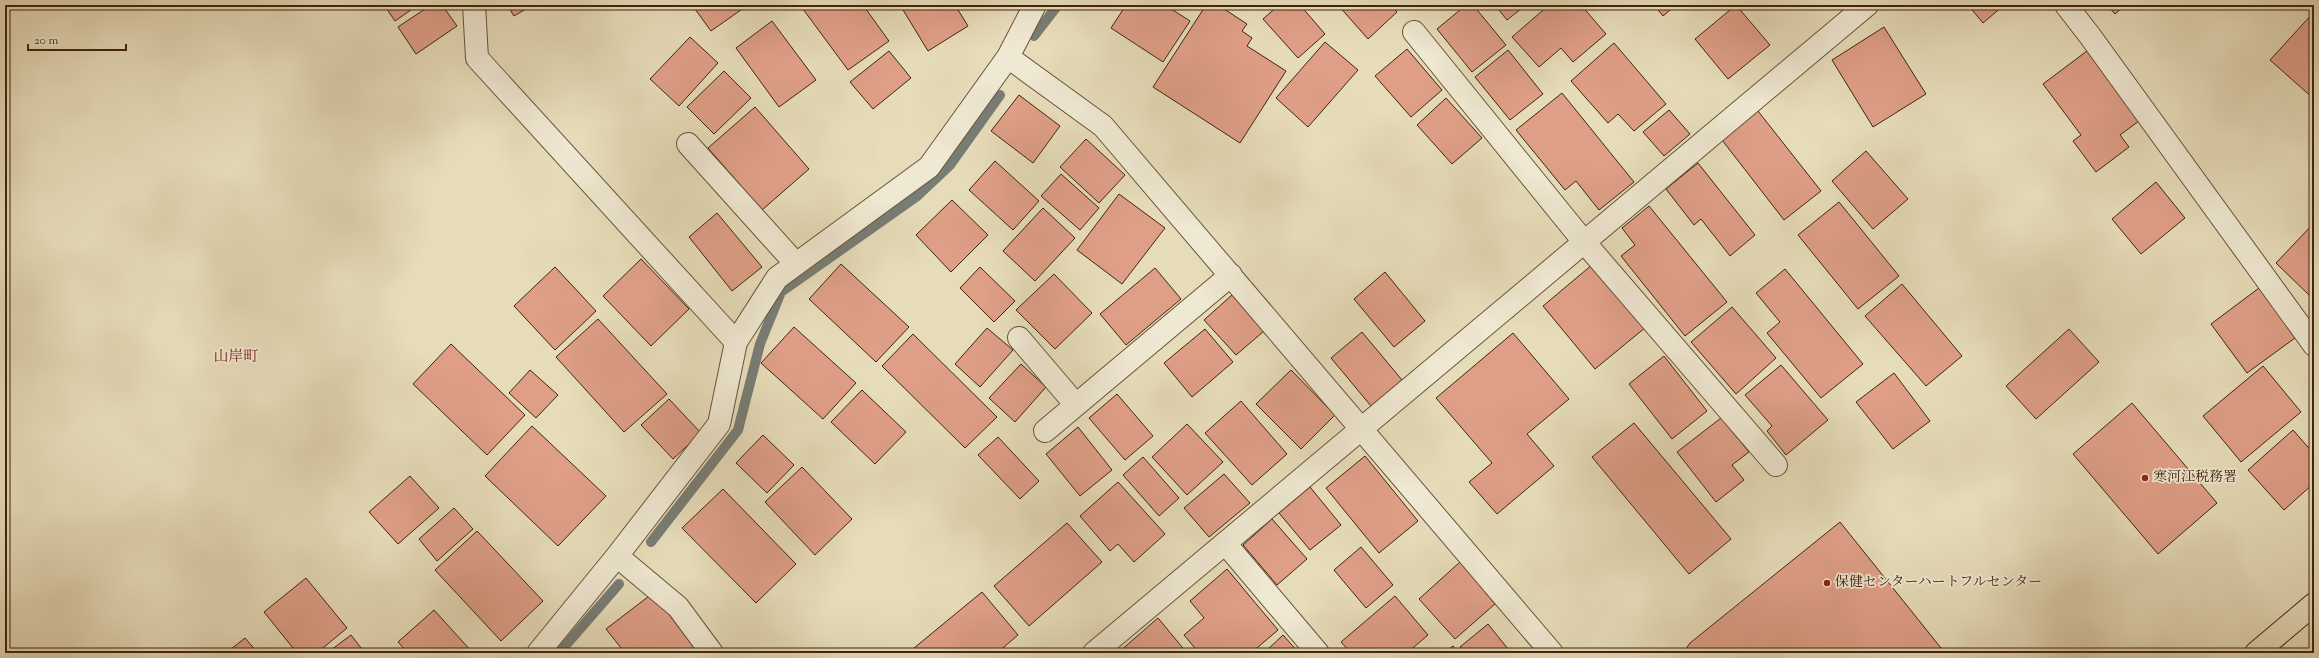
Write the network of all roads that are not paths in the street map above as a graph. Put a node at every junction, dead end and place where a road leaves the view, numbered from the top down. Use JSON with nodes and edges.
{"nodes":[{"id":1,"x":474,"y":5,"type":"edge"},
{"id":2,"x":1036,"y":5,"type":"edge"},
{"id":3,"x":1867,"y":5,"type":"edge"},
{"id":4,"x":2066,"y":5,"type":"edge"},
{"id":5,"x":1414,"y":32,"type":"dead end"},
{"id":6,"x":1008,"y":58,"type":"junction"},
{"id":7,"x":688,"y":144,"type":"dead end"},
{"id":8,"x":1584,"y":243,"type":"junction"},
{"id":9,"x":796,"y":264,"type":"junction"},
{"id":10,"x":1231,"y":274,"type":"junction"},
{"id":11,"x":1019,"y":338,"type":"dead end"},
{"id":12,"x":736,"y":342,"type":"junction"},
{"id":13,"x":2314,"y":345,"type":"edge"},
{"id":14,"x":1076,"y":404,"type":"junction"},
{"id":15,"x":1362,"y":429,"type":"junction"},
{"id":16,"x":1045,"y":431,"type":"dead end"},
{"id":17,"x":1776,"y":465,"type":"dead end"},
{"id":18,"x":1225,"y":544,"type":"junction"},
{"id":19,"x":617,"y":556,"type":"junction"},
{"id":20,"x":2314,"y":604,"type":"edge"},
{"id":21,"x":1100,"y":651,"type":"edge"},
{"id":22,"x":538,"y":653,"type":"edge"},
{"id":23,"x":712,"y":653,"type":"edge"},
{"id":24,"x":1318,"y":653,"type":"edge"},
{"id":25,"x":1552,"y":653,"type":"edge"},
{"id":26,"x":2256,"y":653,"type":"edge"}],
"edges":[{"from":1,"to":12,"type":"lane"},
{"from":2,"to":6,"type":"lane"},
{"from":3,"to":8,"type":"lane"},
{"from":4,"to":13,"type":"lane"},
{"from":5,"to":8,"type":"lane"},
{"from":6,"to":9,"type":"lane"},
{"from":6,"to":10,"type":"lane"},
{"from":7,"to":9,"type":"lane"},
{"from":8,"to":15,"type":"lane"},
{"from":8,"to":17,"type":"lane"},
{"from":9,"to":12,"type":"lane"},
{"from":10,"to":14,"type":"lane"},
{"from":10,"to":15,"type":"lane"},
{"from":11,"to":14,"type":"lane"},
{"from":12,"to":19,"type":"lane"},
{"from":14,"to":16,"type":"lane"},
{"from":15,"to":18,"type":"lane"},
{"from":15,"to":25,"type":"lane"},
{"from":18,"to":21,"type":"lane"},
{"from":18,"to":24,"type":"lane"},
{"from":19,"to":22,"type":"lane"},
{"from":19,"to":23,"type":"lane"},
{"from":20,"to":26,"type":"main road"}]}
